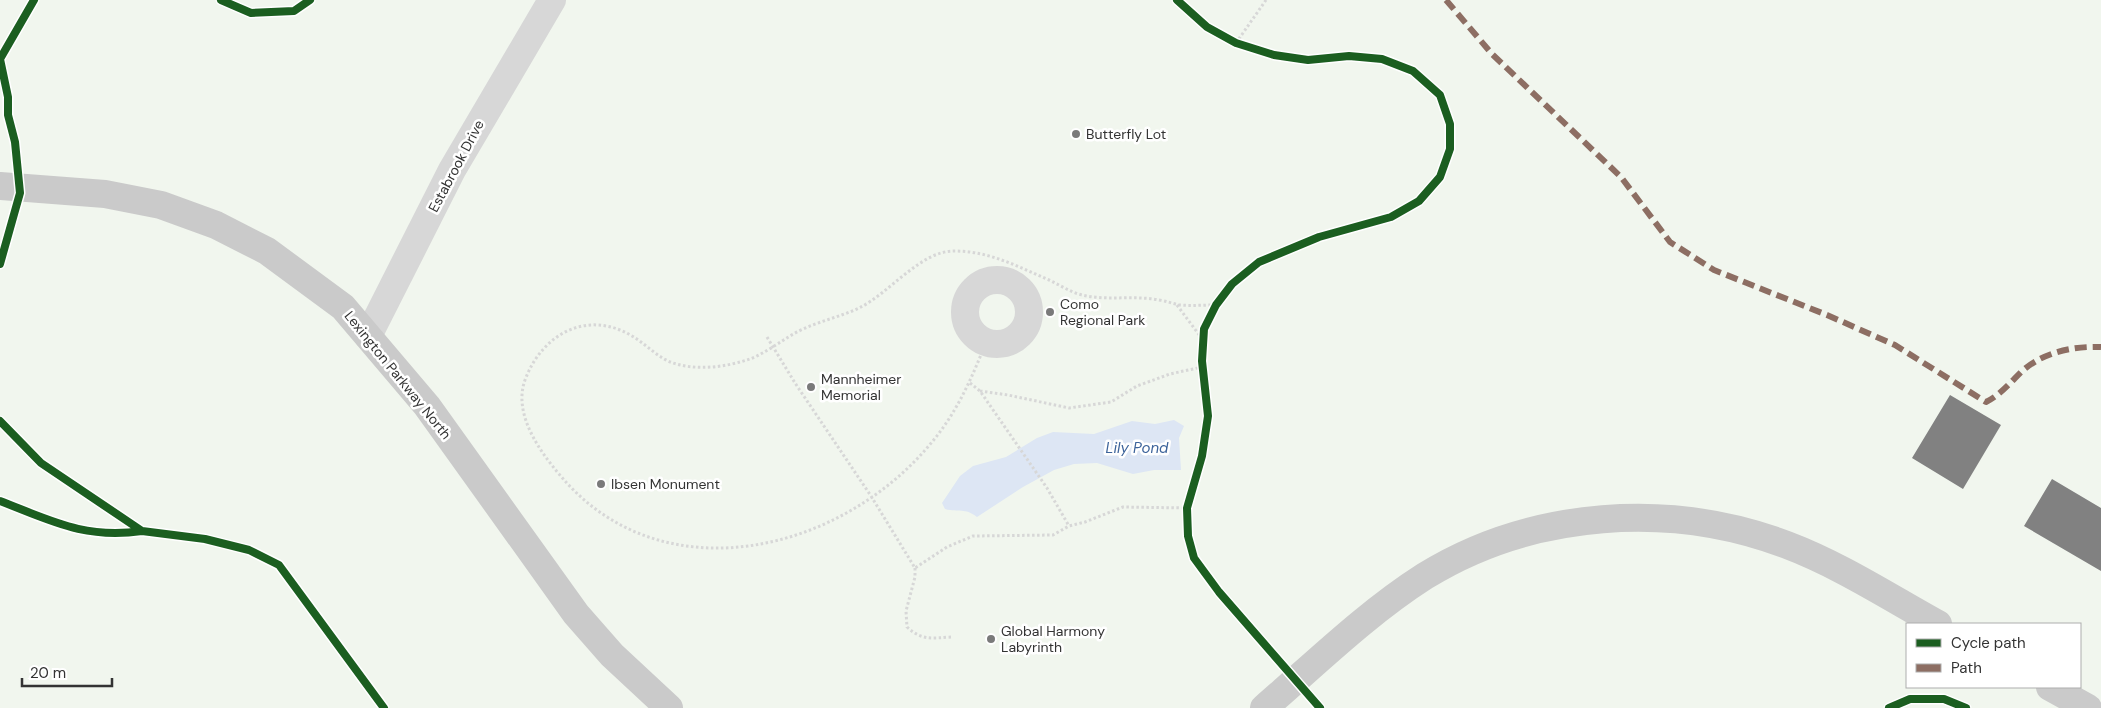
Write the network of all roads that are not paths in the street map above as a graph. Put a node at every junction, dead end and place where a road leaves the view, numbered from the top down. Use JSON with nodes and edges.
{"nodes":[{"id":1,"x":552,"y":0,"type":"edge"},
{"id":2,"x":0,"y":186,"type":"edge"},
{"id":3,"x":368,"y":336,"type":"junction"},
{"id":4,"x":1936,"y":623,"type":"edge"},
{"id":5,"x":2052,"y":688,"type":"edge"},
{"id":6,"x":668,"y":708,"type":"edge"},
{"id":7,"x":1264,"y":708,"type":"edge"},
{"id":8,"x":2088,"y":708,"type":"edge"}],
"edges":[{"from":1,"to":3,"type":"street","name":"Estabrook Drive"},
{"from":2,"to":3,"type":"main road","name":"Lexington Parkway North"},
{"from":3,"to":6,"type":"main road","name":"Lexington Parkway North"},
{"from":4,"to":7,"type":"main road"},
{"from":5,"to":8,"type":"main road"}]}
